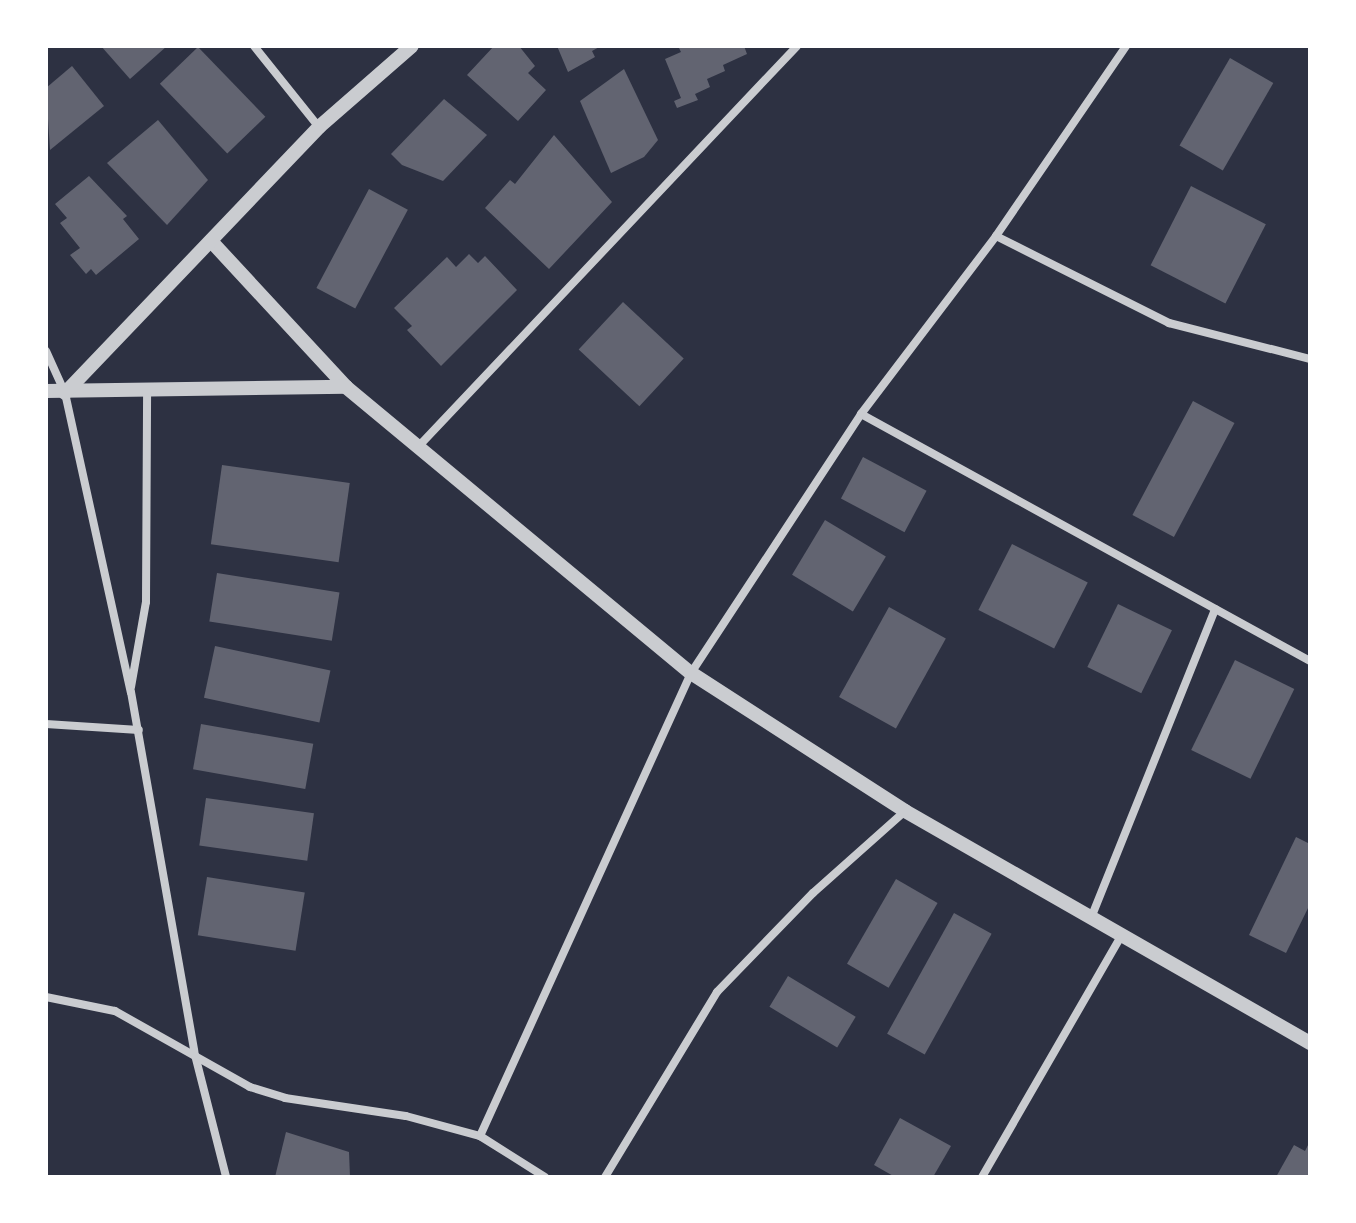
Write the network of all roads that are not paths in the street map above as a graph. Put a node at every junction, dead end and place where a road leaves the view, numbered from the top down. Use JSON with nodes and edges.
{"nodes":[{"id":1,"x":254,"y":46,"type":"edge"},
{"id":2,"x":412,"y":46,"type":"edge"},
{"id":3,"x":797,"y":46,"type":"edge"},
{"id":4,"x":1126,"y":46,"type":"edge"},
{"id":5,"x":319,"y":127,"type":"junction"},
{"id":6,"x":996,"y":236,"type":"junction"},
{"id":7,"x":211,"y":241,"type":"junction"},
{"id":8,"x":46,"y":351,"type":"edge"},
{"id":9,"x":1310,"y":359,"type":"edge"},
{"id":10,"x":346,"y":387,"type":"junction"},
{"id":11,"x":46,"y":391,"type":"edge"},
{"id":12,"x":147,"y":392,"type":"junction"},
{"id":13,"x":65,"y":393,"type":"junction"},
{"id":14,"x":861,"y":414,"type":"junction"},
{"id":15,"x":417,"y":448,"type":"junction"},
{"id":16,"x":1215,"y":609,"type":"junction"},
{"id":17,"x":1310,"y":661,"type":"edge"},
{"id":18,"x":691,"y":673,"type":"junction"},
{"id":19,"x":131,"y":692,"type":"junction"},
{"id":20,"x":46,"y":724,"type":"edge"},
{"id":21,"x":139,"y":730,"type":"junction"},
{"id":22,"x":905,"y":811,"type":"junction"},
{"id":23,"x":1091,"y":918,"type":"junction"},
{"id":24,"x":1122,"y":935,"type":"junction"},
{"id":25,"x":46,"y":997,"type":"edge"},
{"id":26,"x":1310,"y":1043,"type":"edge"},
{"id":27,"x":194,"y":1051,"type":"junction"},
{"id":28,"x":480,"y":1136,"type":"junction"},
{"id":29,"x":226,"y":1177,"type":"edge"},
{"id":30,"x":545,"y":1177,"type":"edge"},
{"id":31,"x":605,"y":1177,"type":"edge"},
{"id":32,"x":982,"y":1177,"type":"edge"}],
"edges":[{"from":1,"to":5,"type":"street"},
{"from":2,"to":5,"type":"street"},
{"from":3,"to":15,"type":"street"},
{"from":4,"to":6,"type":"street"},
{"from":5,"to":7,"type":"street"},
{"from":6,"to":9,"type":"street"},
{"from":6,"to":14,"type":"street"},
{"from":7,"to":10,"type":"street"},
{"from":7,"to":13,"type":"street"},
{"from":8,"to":13,"type":"street"},
{"from":10,"to":12,"type":"street"},
{"from":10,"to":15,"type":"street"},
{"from":11,"to":13,"type":"street"},
{"from":12,"to":13,"type":"street"},
{"from":12,"to":19,"type":"street"},
{"from":13,"to":19,"type":"street"},
{"from":14,"to":16,"type":"street"},
{"from":14,"to":18,"type":"street"},
{"from":15,"to":18,"type":"street"},
{"from":16,"to":17,"type":"street"},
{"from":16,"to":23,"type":"street"},
{"from":18,"to":22,"type":"street"},
{"from":18,"to":28,"type":"street"},
{"from":19,"to":21,"type":"street"},
{"from":20,"to":21,"type":"street"},
{"from":21,"to":27,"type":"street"},
{"from":22,"to":23,"type":"street"},
{"from":22,"to":31,"type":"street"},
{"from":23,"to":24,"type":"street"},
{"from":24,"to":26,"type":"street"},
{"from":24,"to":32,"type":"street"},
{"from":25,"to":27,"type":"street"},
{"from":27,"to":28,"type":"street"},
{"from":27,"to":29,"type":"street"},
{"from":28,"to":30,"type":"street"}]}
